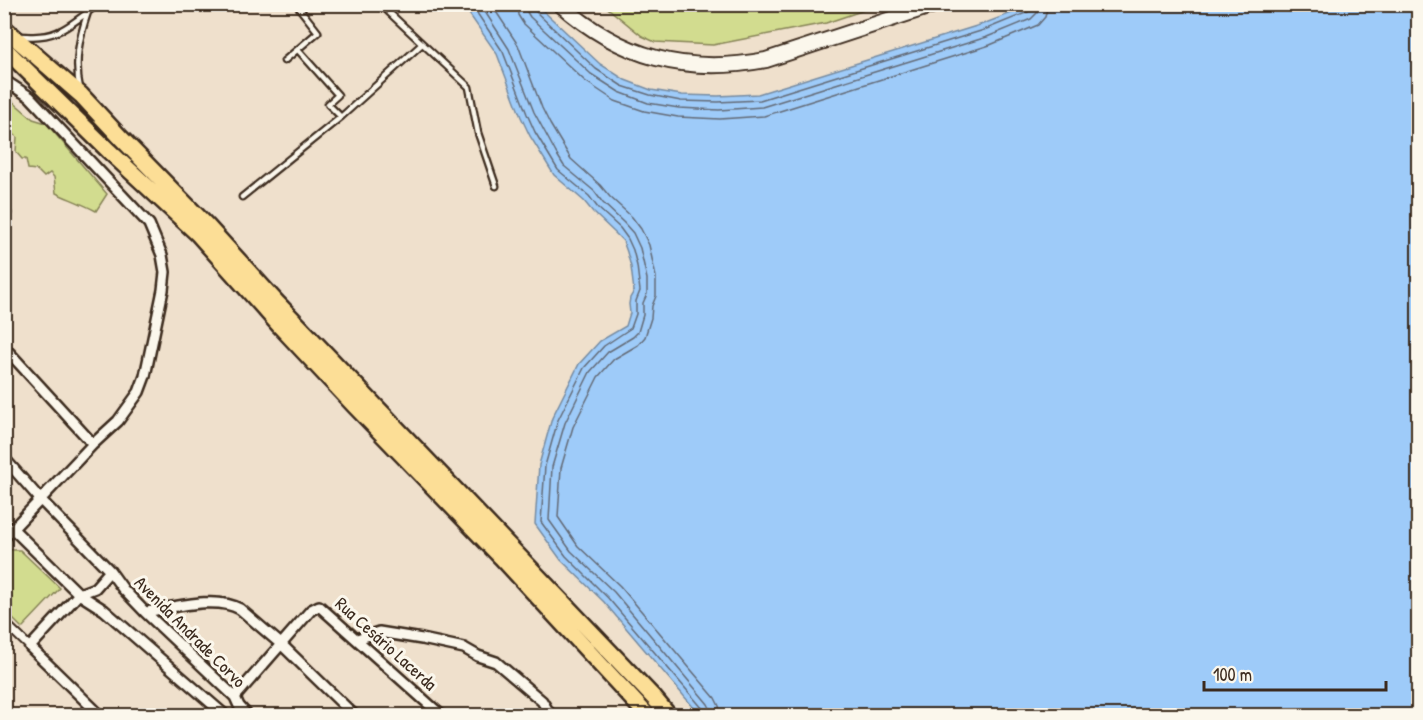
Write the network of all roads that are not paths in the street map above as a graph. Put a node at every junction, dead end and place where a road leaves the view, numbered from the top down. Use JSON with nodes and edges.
{"nodes":[{"id":1,"x":98,"y":4,"type":"edge"},
{"id":2,"x":296,"y":4,"type":"edge"},
{"id":3,"x":380,"y":4,"type":"edge"},
{"id":4,"x":560,"y":4,"type":"edge"},
{"id":5,"x":937,"y":4,"type":"edge"},
{"id":6,"x":88,"y":12,"type":"junction"},
{"id":7,"x":10,"y":32,"type":"edge"},
{"id":8,"x":422,"y":44,"type":"junction"},
{"id":9,"x":4,"y":48,"type":"edge"},
{"id":10,"x":298,"y":50,"type":"junction"},
{"id":11,"x":284,"y":61,"type":"dead end"},
{"id":12,"x":4,"y":80,"type":"edge"},
{"id":13,"x":81,"y":95,"type":"junction"},
{"id":14,"x":341,"y":117,"type":"junction"},
{"id":15,"x":496,"y":186,"type":"dead end"},
{"id":16,"x":242,"y":197,"type":"dead end"},
{"id":17,"x":4,"y":346,"type":"edge"},
{"id":18,"x":93,"y":444,"type":"junction"},
{"id":19,"x":4,"y":458,"type":"edge"},
{"id":20,"x":40,"y":499,"type":"junction"},
{"id":21,"x":13,"y":529,"type":"junction"},
{"id":22,"x":4,"y":538,"type":"edge"},
{"id":23,"x":110,"y":571,"type":"junction"},
{"id":24,"x":80,"y":594,"type":"junction"},
{"id":25,"x":146,"y":612,"type":"junction"},
{"id":26,"x":4,"y":622,"type":"edge"},
{"id":27,"x":357,"y":639,"type":"junction"},
{"id":28,"x":282,"y":645,"type":"junction"},
{"id":29,"x":30,"y":647,"type":"junction"},
{"id":30,"x":235,"y":698,"type":"junction"},
{"id":31,"x":101,"y":716,"type":"edge"},
{"id":32,"x":226,"y":716,"type":"edge"},
{"id":33,"x":248,"y":716,"type":"edge"},
{"id":34,"x":355,"y":716,"type":"edge"},
{"id":35,"x":442,"y":716,"type":"edge"},
{"id":36,"x":551,"y":716,"type":"edge"},
{"id":37,"x":648,"y":716,"type":"edge"},
{"id":38,"x":669,"y":716,"type":"edge"}],
"edges":[{"from":1,"to":6,"type":"lane"},
{"from":2,"to":10,"type":"lane"},
{"from":3,"to":8,"type":"lane"},
{"from":4,"to":5,"type":"main road"},
{"from":6,"to":7,"type":"lane"},
{"from":6,"to":13,"type":"lane"},
{"from":7,"to":13,"type":"main road"},
{"from":8,"to":14,"type":"lane"},
{"from":8,"to":15,"type":"lane"},
{"from":9,"to":37,"type":"main road"},
{"from":10,"to":11,"type":"lane"},
{"from":10,"to":14,"type":"lane"},
{"from":12,"to":18,"type":"street"},
{"from":13,"to":38,"type":"main road"},
{"from":14,"to":16,"type":"lane"},
{"from":17,"to":18,"type":"street"},
{"from":18,"to":20,"type":"street"},
{"from":19,"to":20,"type":"street","name":"Avenida Andrade Corvo"},
{"from":20,"to":21,"type":"street"},
{"from":20,"to":23,"type":"street","name":"Avenida Andrade Corvo"},
{"from":21,"to":22,"type":"street"},
{"from":21,"to":24,"type":"street","name":"Avenida Andrade Corvo"},
{"from":23,"to":24,"type":"street"},
{"from":23,"to":25,"type":"street","name":"Avenida Andrade Corvo"},
{"from":24,"to":29,"type":"street"},
{"from":24,"to":32,"type":"street","name":"Avenida Andrade Corvo"},
{"from":25,"to":28,"type":"street"},
{"from":25,"to":30,"type":"street","name":"Avenida Andrade Corvo"},
{"from":26,"to":29,"type":"street"},
{"from":27,"to":28,"type":"street","name":"Rua Cesário Lacerda"},
{"from":27,"to":35,"type":"street","name":"Rua Cesário Lacerda"},
{"from":27,"to":36,"type":"street"},
{"from":28,"to":30,"type":"street"},
{"from":28,"to":34,"type":"street"},
{"from":29,"to":31,"type":"street"},
{"from":30,"to":33,"type":"street","name":"Avenida Andrade Corvo"}]}
